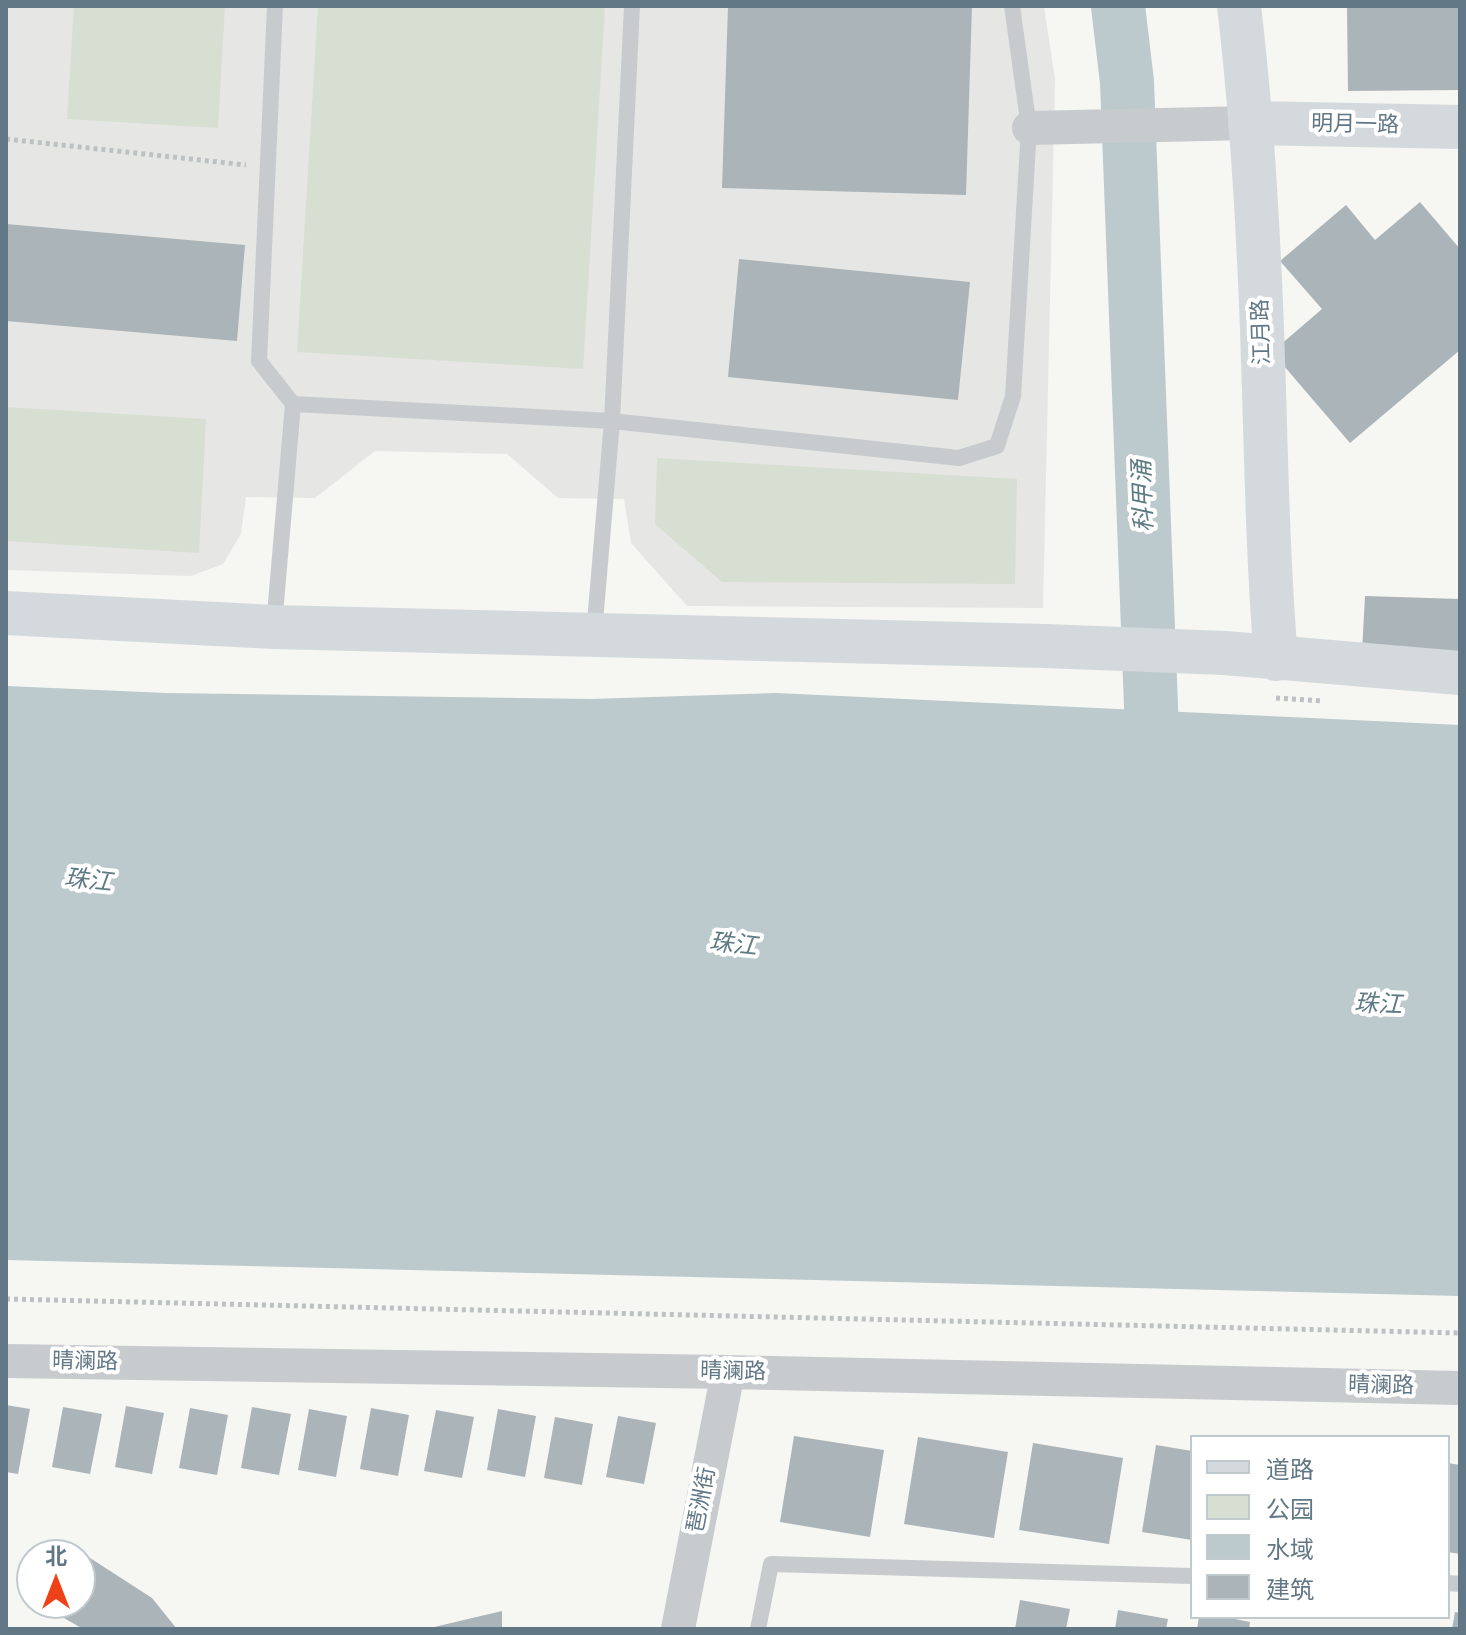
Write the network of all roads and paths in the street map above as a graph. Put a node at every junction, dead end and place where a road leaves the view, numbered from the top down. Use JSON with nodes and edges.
{"nodes":[{"id":1,"x":275,"y":6,"type":"edge"},
{"id":2,"x":632,"y":6,"type":"edge"},
{"id":3,"x":1012,"y":6,"type":"edge"},
{"id":4,"x":1239,"y":6,"type":"edge"},
{"id":5,"x":1250,"y":123,"type":"junction"},
{"id":6,"x":1460,"y":127,"type":"edge"},
{"id":7,"x":1029,"y":128,"type":"junction"},
{"id":8,"x":6,"y":139,"type":"edge"},
{"id":9,"x":267,"y":167,"type":"junction"},
{"id":10,"x":293,"y":404,"type":"junction"},
{"id":11,"x":612,"y":421,"type":"junction"},
{"id":12,"x":6,"y":613,"type":"edge"},
{"id":13,"x":274,"y":627,"type":"junction"},
{"id":14,"x":594,"y":636,"type":"junction"},
{"id":15,"x":1276,"y":659,"type":"junction"},
{"id":16,"x":1460,"y":673,"type":"edge"},
{"id":17,"x":6,"y":1299,"type":"edge"},
{"id":18,"x":1460,"y":1333,"type":"edge"},
{"id":19,"x":6,"y":1361,"type":"edge"},
{"id":20,"x":728,"y":1372,"type":"junction"},
{"id":21,"x":1460,"y":1388,"type":"edge"},
{"id":22,"x":1190,"y":1576,"type":"edge"},
{"id":23,"x":678,"y":1629,"type":"edge"},
{"id":24,"x":758,"y":1629,"type":"edge"}],
"edges":[{"from":1,"to":9,"type":"lane"},
{"from":2,"to":11,"type":"lane"},
{"from":3,"to":7,"type":"lane"},
{"from":4,"to":5,"type":"street","name":"江月路"},
{"from":5,"to":6,"type":"street","name":"明月一路"},
{"from":5,"to":7,"type":"street"},
{"from":5,"to":15,"type":"street","name":"江月路"},
{"from":7,"to":11,"type":"lane"},
{"from":8,"to":9,"type":"path"},
{"from":9,"to":10,"type":"lane"},
{"from":10,"to":11,"type":"lane"},
{"from":10,"to":13,"type":"lane"},
{"from":11,"to":14,"type":"lane"},
{"from":12,"to":13,"type":"street"},
{"from":13,"to":14,"type":"street"},
{"from":14,"to":15,"type":"street"},
{"from":15,"to":16,"type":"street"},
{"from":17,"to":18,"type":"path"},
{"from":19,"to":20,"type":"street","name":"晴澜路"},
{"from":20,"to":21,"type":"street","name":"晴澜路"},
{"from":20,"to":23,"type":"street","name":"琶洲街"},
{"from":22,"to":24,"type":"lane"}]}
